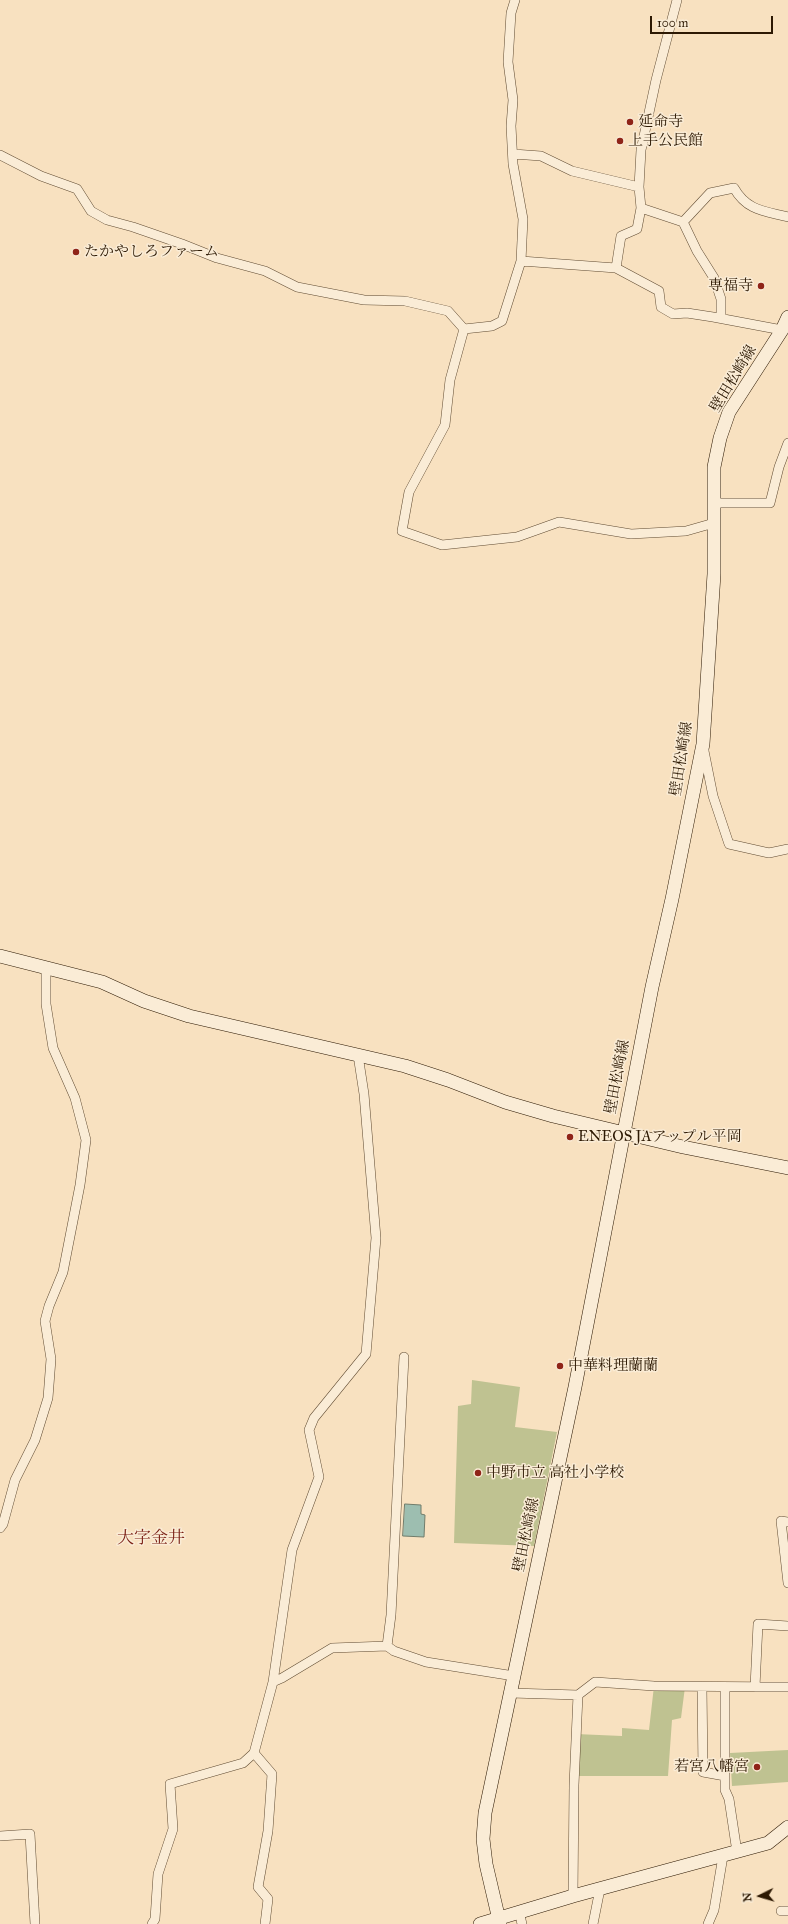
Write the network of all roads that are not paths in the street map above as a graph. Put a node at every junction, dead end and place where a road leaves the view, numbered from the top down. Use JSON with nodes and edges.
{"nodes":[{"id":1,"x":515,"y":0,"type":"edge"},
{"id":2,"x":677,"y":0,"type":"edge"},
{"id":3,"x":513,"y":154,"type":"junction"},
{"id":4,"x":0,"y":155,"type":"edge"},
{"id":5,"x":639,"y":187,"type":"junction"},
{"id":6,"x":641,"y":208,"type":"junction"},
{"id":7,"x":788,"y":217,"type":"edge"},
{"id":8,"x":683,"y":222,"type":"junction"},
{"id":9,"x":521,"y":261,"type":"junction"},
{"id":10,"x":616,"y":268,"type":"junction"},
{"id":11,"x":788,"y":317,"type":"edge"},
{"id":12,"x":722,"y":318,"type":"junction"},
{"id":13,"x":464,"y":329,"type":"junction"},
{"id":14,"x":785,"y":330,"type":"edge"},
{"id":15,"x":788,"y":443,"type":"edge"},
{"id":16,"x":714,"y":503,"type":"junction"},
{"id":17,"x":714,"y":523,"type":"junction"},
{"id":18,"x":703,"y":744,"type":"junction"},
{"id":19,"x":788,"y":849,"type":"edge"},
{"id":20,"x":0,"y":956,"type":"edge"},
{"id":21,"x":46,"y":968,"type":"junction"},
{"id":22,"x":358,"y":1055,"type":"junction"},
{"id":23,"x":623,"y":1133,"type":"junction"},
{"id":24,"x":788,"y":1168,"type":"edge"},
{"id":25,"x":404,"y":1357,"type":"dead end"},
{"id":26,"x":788,"y":1522,"type":"edge"},
{"id":27,"x":0,"y":1528,"type":"edge"},
{"id":28,"x":788,"y":1583,"type":"edge"},
{"id":29,"x":788,"y":1626,"type":"edge"},
{"id":30,"x":387,"y":1646,"type":"junction"},
{"id":31,"x":514,"y":1676,"type":"junction"},
{"id":32,"x":273,"y":1682,"type":"junction"},
{"id":33,"x":702,"y":1687,"type":"junction"},
{"id":34,"x":725,"y":1687,"type":"junction"},
{"id":35,"x":755,"y":1687,"type":"junction"},
{"id":36,"x":788,"y":1687,"type":"edge"},
{"id":37,"x":511,"y":1692,"type":"junction"},
{"id":38,"x":578,"y":1695,"type":"junction"},
{"id":39,"x":254,"y":1753,"type":"junction"},
{"id":40,"x":725,"y":1776,"type":"junction"},
{"id":41,"x":788,"y":1827,"type":"edge"},
{"id":42,"x":0,"y":1836,"type":"edge"},
{"id":43,"x":737,"y":1852,"type":"junction"},
{"id":44,"x":723,"y":1856,"type":"junction"},
{"id":45,"x":600,"y":1890,"type":"junction"},
{"id":46,"x":573,"y":1896,"type":"junction"},
{"id":47,"x":520,"y":1918,"type":"edge"},
{"id":48,"x":499,"y":1921,"type":"edge"},
{"id":49,"x":595,"y":1923,"type":"edge"},
{"id":50,"x":35,"y":1924,"type":"edge"},
{"id":51,"x":152,"y":1924,"type":"edge"},
{"id":52,"x":265,"y":1924,"type":"edge"},
{"id":53,"x":480,"y":1924,"type":"edge"},
{"id":54,"x":708,"y":1924,"type":"edge"}],
"edges":[{"from":1,"to":3,"type":"street"},
{"from":2,"to":5,"type":"street"},
{"from":3,"to":5,"type":"street"},
{"from":3,"to":9,"type":"street"},
{"from":4,"to":13,"type":"street"},
{"from":5,"to":6,"type":"street"},
{"from":6,"to":8,"type":"street"},
{"from":6,"to":10,"type":"street"},
{"from":7,"to":8,"type":"street"},
{"from":8,"to":12,"type":"street"},
{"from":9,"to":10,"type":"street"},
{"from":9,"to":13,"type":"street"},
{"from":10,"to":12,"type":"street"},
{"from":11,"to":14,"type":"main road","name":"壁田松崎線"},
{"from":12,"to":14,"type":"street"},
{"from":13,"to":17,"type":"street"},
{"from":14,"to":16,"type":"main road","name":"壁田松崎線"},
{"from":15,"to":16,"type":"street"},
{"from":16,"to":17,"type":"main road","name":"壁田松崎線"},
{"from":17,"to":18,"type":"main road","name":"壁田松崎線"},
{"from":18,"to":19,"type":"street"},
{"from":18,"to":23,"type":"main road","name":"壁田松崎線"},
{"from":20,"to":21,"type":"main road"},
{"from":21,"to":22,"type":"main road"},
{"from":21,"to":27,"type":"street"},
{"from":22,"to":23,"type":"main road"},
{"from":22,"to":32,"type":"street"},
{"from":23,"to":24,"type":"main road"},
{"from":23,"to":31,"type":"main road","name":"壁田松崎線"},
{"from":25,"to":30,"type":"street"},
{"from":26,"to":28,"type":"street"},
{"from":29,"to":35,"type":"street"},
{"from":30,"to":31,"type":"street"},
{"from":30,"to":32,"type":"street"},
{"from":31,"to":37,"type":"main road","name":"壁田松崎線"},
{"from":32,"to":39,"type":"street"},
{"from":33,"to":34,"type":"street"},
{"from":33,"to":38,"type":"street"},
{"from":33,"to":40,"type":"street"},
{"from":34,"to":35,"type":"street"},
{"from":34,"to":40,"type":"street"},
{"from":35,"to":36,"type":"street"},
{"from":37,"to":38,"type":"street"},
{"from":37,"to":48,"type":"main road","name":"壁田松崎線"},
{"from":38,"to":46,"type":"street"},
{"from":39,"to":51,"type":"street"},
{"from":39,"to":52,"type":"street"},
{"from":40,"to":43,"type":"street"},
{"from":41,"to":43,"type":"main road"},
{"from":42,"to":50,"type":"street"},
{"from":43,"to":44,"type":"main road"},
{"from":44,"to":45,"type":"main road"},
{"from":44,"to":54,"type":"street"},
{"from":45,"to":46,"type":"main road"},
{"from":45,"to":49,"type":"street"},
{"from":46,"to":47,"type":"main road"},
{"from":47,"to":48,"type":"main road"},
{"from":48,"to":53,"type":"main road"}]}
